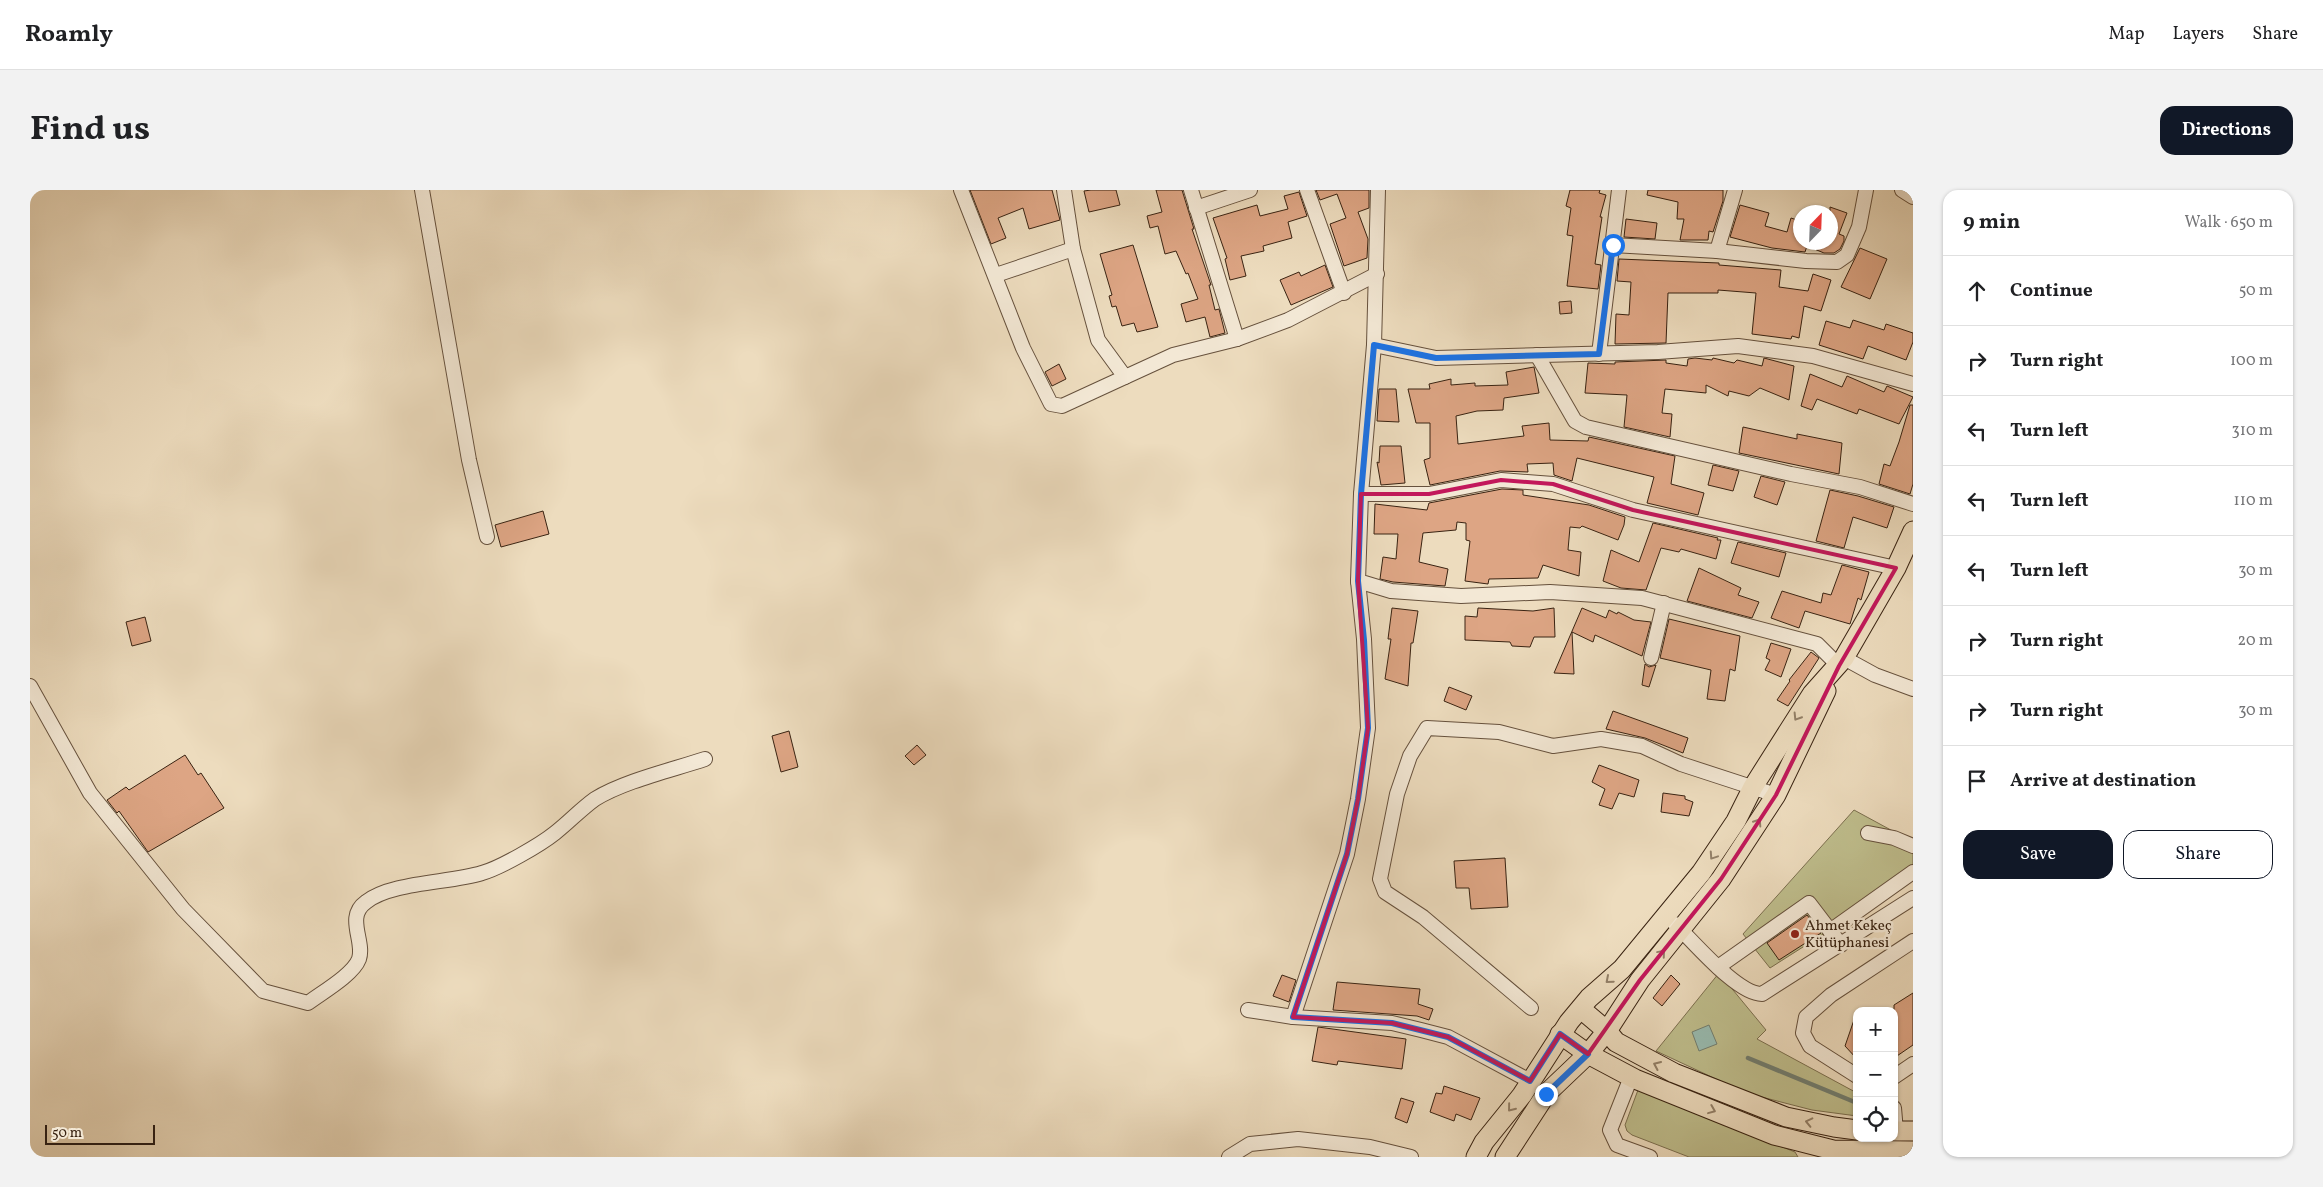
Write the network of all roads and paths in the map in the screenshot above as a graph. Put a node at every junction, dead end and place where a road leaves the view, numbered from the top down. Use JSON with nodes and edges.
{"nodes":[{"id":1,"x":422,"y":190,"type":"edge"},
{"id":2,"x":961,"y":190,"type":"edge"},
{"id":3,"x":1064,"y":190,"type":"edge"},
{"id":4,"x":1191,"y":190,"type":"edge"},
{"id":5,"x":1250,"y":190,"type":"edge"},
{"id":6,"x":1307,"y":190,"type":"edge"},
{"id":7,"x":1378,"y":190,"type":"edge"},
{"id":8,"x":1619,"y":190,"type":"edge"},
{"id":9,"x":1734,"y":190,"type":"edge"},
{"id":10,"x":1866,"y":190,"type":"edge"},
{"id":11,"x":1902,"y":190,"type":"edge"},
{"id":12,"x":1913,"y":197,"type":"edge"},
{"id":13,"x":1196,"y":208,"type":"junction"},
{"id":14,"x":1613,"y":245,"type":"junction"},
{"id":15,"x":1073,"y":249,"type":"junction"},
{"id":16,"x":1717,"y":251,"type":"junction"},
{"id":17,"x":1377,"y":274,"type":"junction"},
{"id":18,"x":996,"y":275,"type":"junction"},
{"id":19,"x":1344,"y":293,"type":"junction"},
{"id":20,"x":1237,"y":339,"type":"junction"},
{"id":21,"x":1374,"y":345,"type":"junction"},
{"id":22,"x":1599,"y":354,"type":"junction"},
{"id":23,"x":1538,"y":355,"type":"junction"},
{"id":24,"x":1126,"y":378,"type":"junction"},
{"id":25,"x":1913,"y":384,"type":"edge"},
{"id":26,"x":1361,"y":494,"type":"junction"},
{"id":27,"x":1913,"y":504,"type":"edge"},
{"id":28,"x":1913,"y":531,"type":"edge"},
{"id":29,"x":487,"y":538,"type":"dead end"},
{"id":30,"x":1896,"y":568,"type":"junction"},
{"id":31,"x":1358,"y":581,"type":"junction"},
{"id":32,"x":1664,"y":603,"type":"junction"},
{"id":33,"x":1651,"y":658,"type":"dead end"},
{"id":34,"x":1841,"y":662,"type":"junction"},
{"id":35,"x":30,"y":686,"type":"edge"},
{"id":36,"x":1913,"y":689,"type":"edge"},
{"id":37,"x":705,"y":759,"type":"dead end"},
{"id":38,"x":1753,"y":787,"type":"junction"},
{"id":39,"x":1776,"y":795,"type":"junction"},
{"id":40,"x":1868,"y":832,"type":"dead end"},
{"id":41,"x":1913,"y":846,"type":"edge"},
{"id":42,"x":1913,"y":872,"type":"edge"},
{"id":43,"x":1913,"y":898,"type":"edge"},
{"id":44,"x":1665,"y":915,"type":"junction"},
{"id":45,"x":1682,"y":930,"type":"junction"},
{"id":46,"x":1830,"y":931,"type":"junction"},
{"id":47,"x":1913,"y":941,"type":"edge"},
{"id":48,"x":1841,"y":945,"type":"junction"},
{"id":49,"x":1718,"y":967,"type":"junction"},
{"id":50,"x":1531,"y":1008,"type":"dead end"},
{"id":51,"x":1581,"y":1009,"type":"junction"},
{"id":52,"x":1248,"y":1010,"type":"dead end"},
{"id":53,"x":1293,"y":1017,"type":"junction"},
{"id":54,"x":1607,"y":1031,"type":"junction"},
{"id":55,"x":1560,"y":1034,"type":"junction"},
{"id":56,"x":1588,"y":1054,"type":"junction"},
{"id":57,"x":1913,"y":1064,"type":"edge"},
{"id":58,"x":1853,"y":1073,"type":"edge"},
{"id":59,"x":1898,"y":1074,"type":"edge"},
{"id":60,"x":1631,"y":1077,"type":"junction"},
{"id":61,"x":1530,"y":1081,"type":"junction"},
{"id":62,"x":1834,"y":1127,"type":"junction"},
{"id":63,"x":1853,"y":1129,"type":"edge"},
{"id":64,"x":1913,"y":1151,"type":"edge"},
{"id":65,"x":1832,"y":1154,"type":"edge"},
{"id":66,"x":1229,"y":1157,"type":"edge"},
{"id":67,"x":1411,"y":1157,"type":"edge"},
{"id":68,"x":1476,"y":1157,"type":"edge"},
{"id":69,"x":1505,"y":1157,"type":"edge"},
{"id":70,"x":1647,"y":1157,"type":"edge"}],
"edges":[{"from":1,"to":29,"type":"street"},
{"from":2,"to":18,"type":"street"},
{"from":3,"to":15,"type":"street"},
{"from":4,"to":13,"type":"street"},
{"from":5,"to":13,"type":"street"},
{"from":6,"to":19,"type":"street"},
{"from":7,"to":17,"type":"street"},
{"from":8,"to":14,"type":"street"},
{"from":9,"to":16,"type":"street"},
{"from":10,"to":16,"type":"street"},
{"from":11,"to":12,"type":"street"},
{"from":13,"to":20,"type":"street"},
{"from":14,"to":16,"type":"street"},
{"from":14,"to":22,"type":"street"},
{"from":15,"to":18,"type":"street"},
{"from":15,"to":24,"type":"street"},
{"from":17,"to":19,"type":"street"},
{"from":17,"to":21,"type":"street"},
{"from":18,"to":24,"type":"street"},
{"from":19,"to":20,"type":"street"},
{"from":20,"to":24,"type":"street"},
{"from":21,"to":23,"type":"street"},
{"from":21,"to":26,"type":"street"},
{"from":22,"to":23,"type":"street"},
{"from":22,"to":25,"type":"street"},
{"from":23,"to":27,"type":"street"},
{"from":26,"to":30,"type":"street"},
{"from":26,"to":31,"type":"street"},
{"from":28,"to":30,"type":"main road"},
{"from":30,"to":34,"type":"main road"},
{"from":31,"to":32,"type":"street"},
{"from":31,"to":53,"type":"street"},
{"from":32,"to":33,"type":"street"},
{"from":32,"to":34,"type":"street"},
{"from":34,"to":36,"type":"street"},
{"from":34,"to":38,"type":"main road","one_way":true},
{"from":34,"to":39,"type":"main road"},
{"from":35,"to":37,"type":"street"},
{"from":38,"to":39,"type":"street"},
{"from":38,"to":44,"type":"main road","one_way":true},
{"from":38,"to":50,"type":"street"},
{"from":45,"to":39,"type":"main road","one_way":true},
{"from":40,"to":41,"type":"street"},
{"from":42,"to":46,"type":"street"},
{"from":43,"to":48,"type":"street"},
{"from":44,"to":45,"type":"street"},
{"from":44,"to":51,"type":"main road","one_way":true},
{"from":45,"to":49,"type":"street"},
{"from":54,"to":45,"type":"main road","one_way":true},
{"from":46,"to":48,"type":"street"},
{"from":46,"to":49,"type":"street"},
{"from":47,"to":58,"type":"street"},
{"from":48,"to":49,"type":"street"},
{"from":51,"to":54,"type":"main road"},
{"from":51,"to":55,"type":"main road"},
{"from":52,"to":53,"type":"street"},
{"from":53,"to":61,"type":"street"},
{"from":54,"to":56,"type":"main road"},
{"from":62,"to":54,"type":"main road","one_way":true},
{"from":55,"to":56,"type":"main road"},
{"from":55,"to":61,"type":"main road"},
{"from":56,"to":60,"type":"main road"},
{"from":56,"to":69,"type":"main road"},
{"from":57,"to":59,"type":"street"},
{"from":60,"to":65,"type":"main road","one_way":true},
{"from":60,"to":70,"type":"street"},
{"from":61,"to":68,"type":"main road","one_way":true},
{"from":62,"to":63,"type":"main road"},
{"from":62,"to":65,"type":"street"},
{"from":64,"to":65,"type":"main road"},
{"from":66,"to":67,"type":"street"}]}
